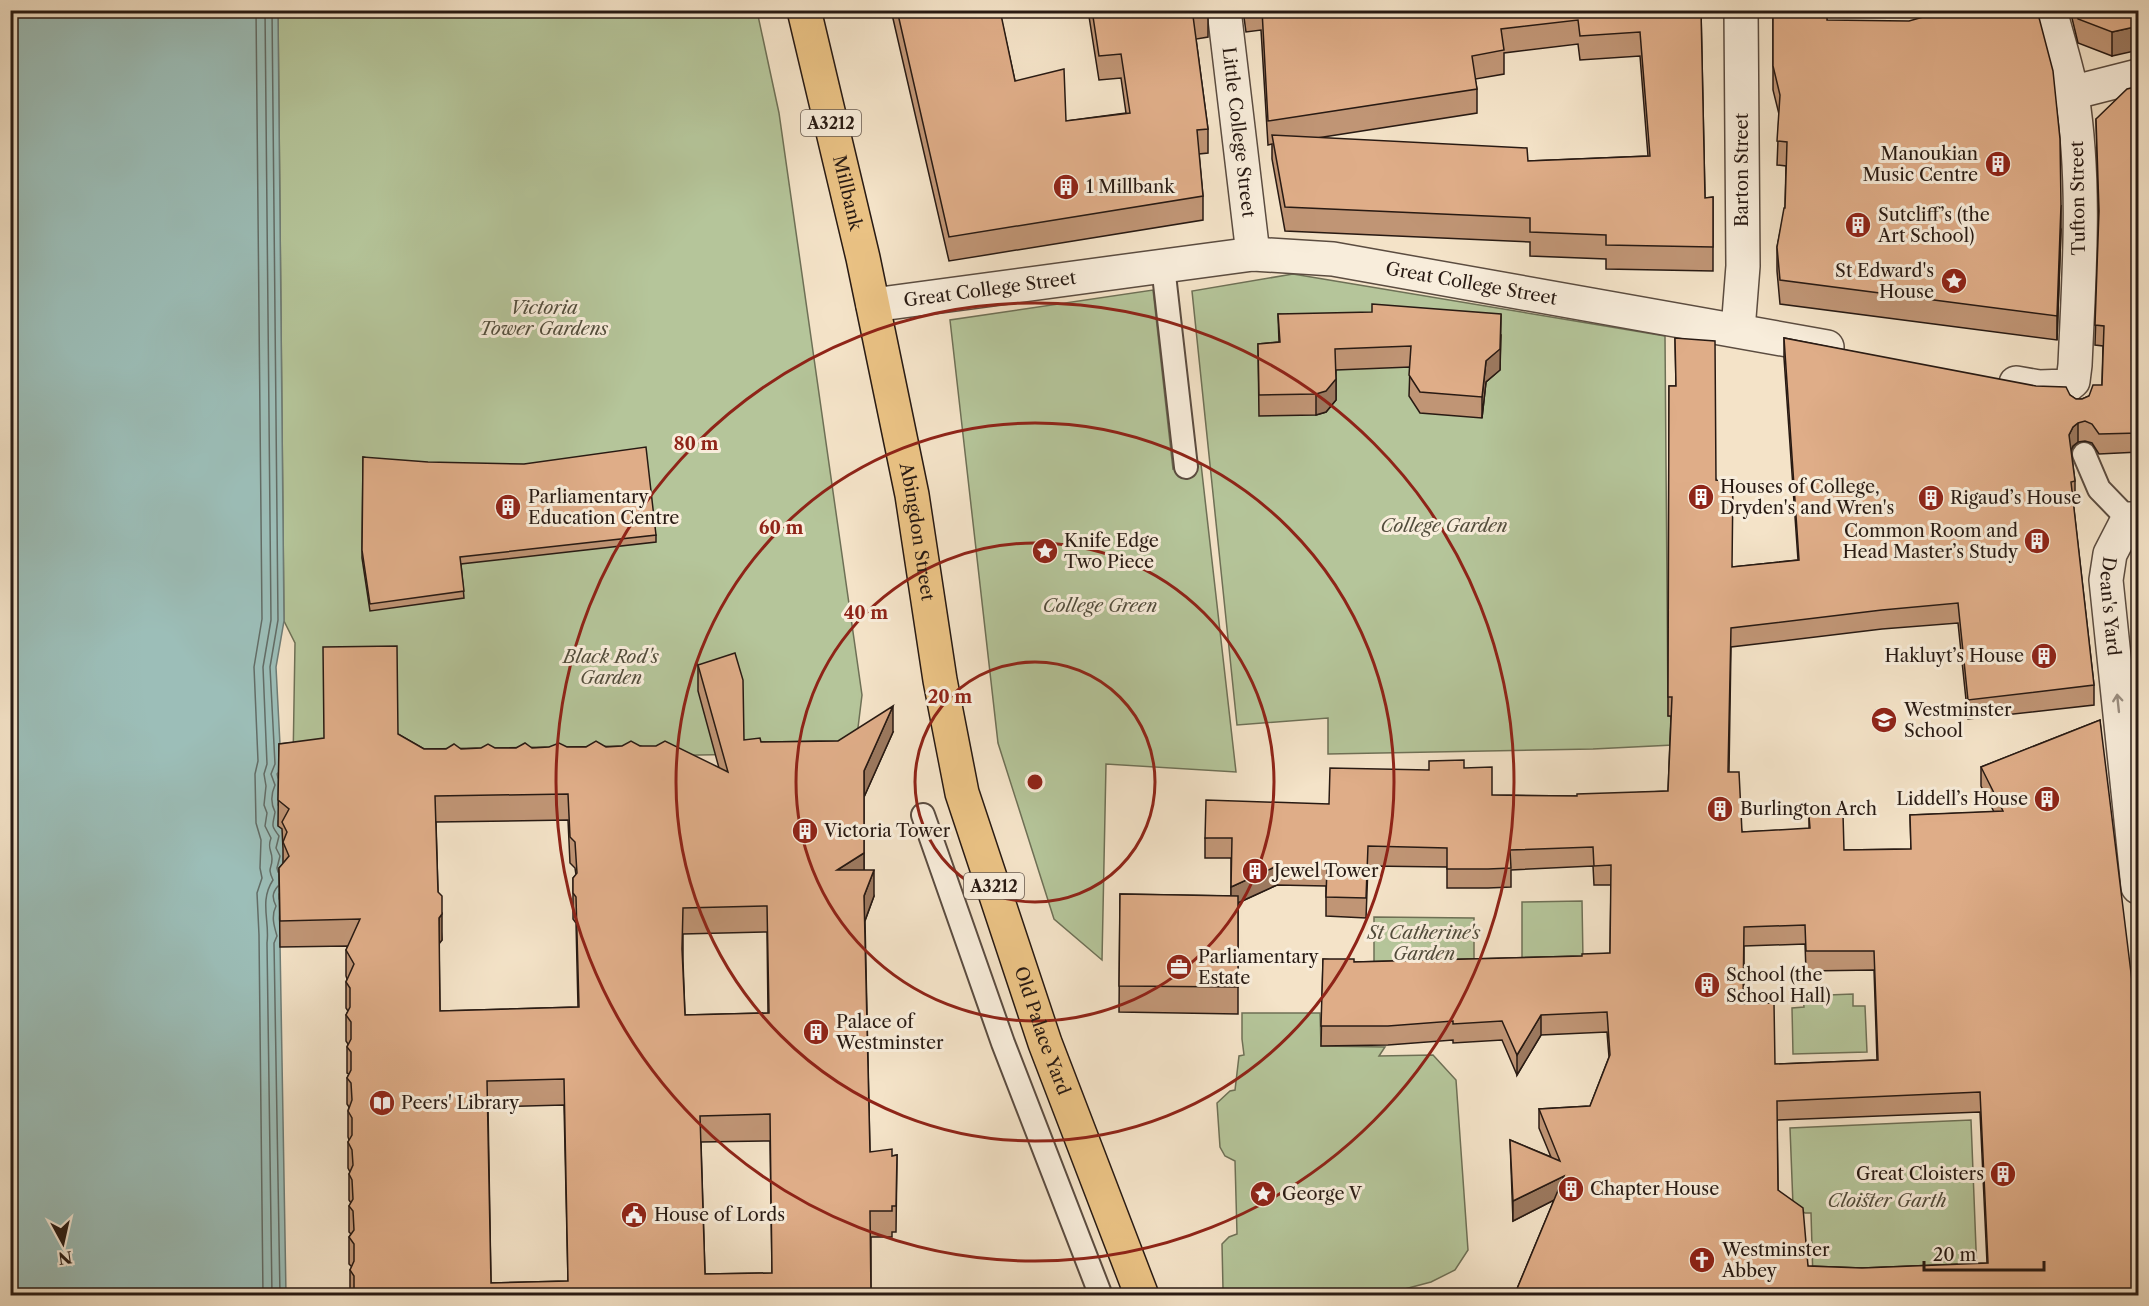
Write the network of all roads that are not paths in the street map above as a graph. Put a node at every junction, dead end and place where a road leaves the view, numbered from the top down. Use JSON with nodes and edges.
{"nodes":[{"id":1,"x":804,"y":10,"type":"edge"},
{"id":2,"x":1224,"y":10,"type":"edge"},
{"id":3,"x":1741,"y":10,"type":"edge"},
{"id":4,"x":2050,"y":10,"type":"edge"},
{"id":5,"x":2139,"y":76,"type":"edge"},
{"id":6,"x":2072,"y":93,"type":"junction"},
{"id":7,"x":1253,"y":254,"type":"junction"},
{"id":8,"x":1163,"y":266,"type":"junction"},
{"id":9,"x":873,"y":305,"type":"junction"},
{"id":10,"x":1738,"y":330,"type":"junction"},
{"id":11,"x":1854,"y":352,"type":"edge"},
{"id":12,"x":1992,"y":379,"type":"edge"},
{"id":13,"x":2084,"y":454,"type":"dead end"},
{"id":14,"x":1186,"y":467,"type":"dead end"},
{"id":15,"x":2134,"y":519,"type":"edge"},
{"id":16,"x":955,"y":761,"type":"joint"},
{"id":17,"x":923,"y":815,"type":"dead end"},
{"id":18,"x":2139,"y":887,"type":"edge"},
{"id":19,"x":1101,"y":1296,"type":"edge"},
{"id":20,"x":1142,"y":1296,"type":"edge"}],
"edges":[{"from":1,"to":9,"type":"main road","name":"Millbank","number":"A3212"},
{"from":2,"to":7,"type":"street","name":"Little College Street"},
{"from":3,"to":10,"type":"street","name":"Barton Street"},
{"from":4,"to":6,"type":"street","name":"Tufton Street"},
{"from":5,"to":6,"type":"street"},
{"from":6,"to":12,"type":"street","name":"Tufton Street"},
{"from":7,"to":8,"type":"street","name":"Great College Street"},
{"from":7,"to":10,"type":"street","name":"Great College Street"},
{"from":8,"to":9,"type":"street","name":"Great College Street"},
{"from":8,"to":14,"type":"lane"},
{"from":9,"to":16,"type":"main road","name":"Abingdon Street","number":"A3212"},
{"from":10,"to":11,"type":"street","name":"Great College Street"},
{"from":13,"to":15,"type":"lane"},
{"from":18,"to":15,"type":"street","name":"Dean's Yard","one_way":true},
{"from":16,"to":20,"type":"main road","name":"Old Palace Yard","number":"A3212"},
{"from":17,"to":19,"type":"lane"}]}
